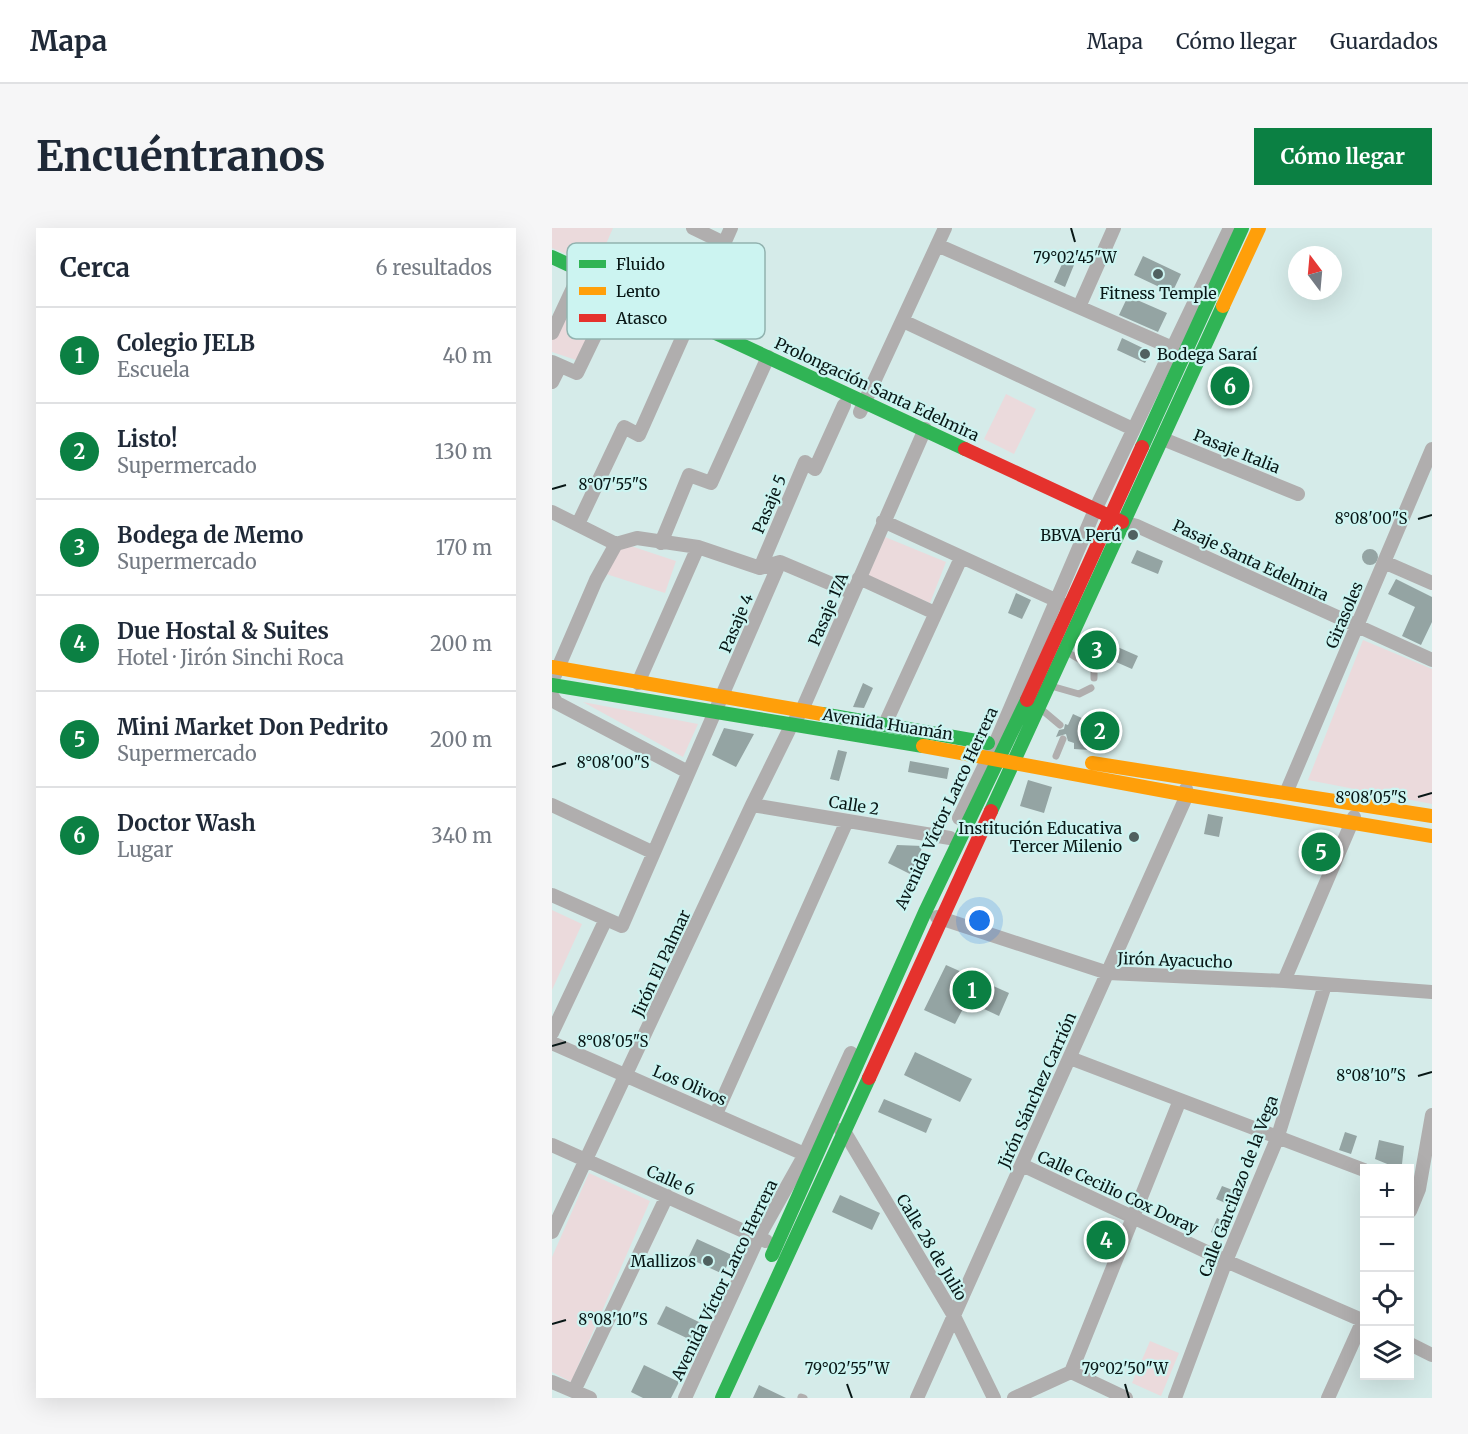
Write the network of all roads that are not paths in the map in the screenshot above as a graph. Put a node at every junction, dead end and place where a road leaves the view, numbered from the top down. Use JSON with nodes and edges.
{"nodes":[{"id":1,"x":693,"y":228,"type":"edge"},
{"id":2,"x":731,"y":228,"type":"edge"},
{"id":3,"x":945,"y":228,"type":"edge"},
{"id":4,"x":1113,"y":228,"type":"edge"},
{"id":5,"x":1230,"y":228,"type":"edge"},
{"id":6,"x":1242,"y":228,"type":"edge"},
{"id":7,"x":1259,"y":228,"type":"edge"},
{"id":8,"x":724,"y":243,"type":"joint"},
{"id":9,"x":938,"y":245,"type":"junction"},
{"id":10,"x":552,"y":257,"type":"edge"},
{"id":11,"x":567,"y":268,"type":"edge"},
{"id":12,"x":552,"y":270,"type":"edge"},
{"id":13,"x":567,"y":273,"type":"edge"},
{"id":14,"x":567,"y":301,"type":"edge"},
{"id":15,"x":1079,"y":307,"type":"junction"},
{"id":16,"x":903,"y":321,"type":"junction"},
{"id":17,"x":552,"y":333,"type":"edge"},
{"id":18,"x":593,"y":339,"type":"edge"},
{"id":19,"x":681,"y":339,"type":"edge"},
{"id":20,"x":716,"y":339,"type":"edge"},
{"id":21,"x":1178,"y":350,"type":"junction"},
{"id":22,"x":766,"y":362,"type":"junction"},
{"id":23,"x":556,"y":364,"type":"edge"},
{"id":24,"x":552,"y":382,"type":"edge"},
{"id":25,"x":844,"y":405,"type":"junction"},
{"id":26,"x":862,"y":406,"type":"junction"},
{"id":27,"x":1134,"y":429,"type":"junction"},
{"id":28,"x":923,"y":434,"type":"junction"},
{"id":29,"x":1163,"y":439,"type":"junction"},
{"id":30,"x":1432,"y":449,"type":"edge"},
{"id":31,"x":1427,"y":474,"type":"edge"},
{"id":32,"x":1298,"y":494,"type":"dead end"},
{"id":33,"x":552,"y":512,"type":"edge"},
{"id":34,"x":1092,"y":515,"type":"junction"},
{"id":35,"x":1106,"y":520,"type":"junction"},
{"id":36,"x":883,"y":521,"type":"junction"},
{"id":37,"x":578,"y":524,"type":"junction"},
{"id":38,"x":1120,"y":526,"type":"junction"},
{"id":39,"x":661,"y":543,"type":"junction"},
{"id":40,"x":616,"y":544,"type":"junction"},
{"id":41,"x":698,"y":547,"type":"junction"},
{"id":42,"x":961,"y":558,"type":"junction"},
{"id":43,"x":780,"y":562,"type":"junction"},
{"id":44,"x":1384,"y":562,"type":"junction"},
{"id":45,"x":760,"y":568,"type":"junction"},
{"id":46,"x":859,"y":578,"type":"junction"},
{"id":47,"x":1432,"y":583,"type":"edge"},
{"id":48,"x":853,"y":592,"type":"junction"},
{"id":49,"x":1054,"y":599,"type":"junction"},
{"id":50,"x":1069,"y":606,"type":"junction"},
{"id":51,"x":935,"y":613,"type":"junction"},
{"id":52,"x":1357,"y":626,"type":"junction"},
{"id":53,"x":1057,"y":633,"type":"junction"},
{"id":54,"x":1068,"y":645,"type":"junction"},
{"id":55,"x":1432,"y":660,"type":"edge"},
{"id":56,"x":553,"y":675,"type":"edge"},
{"id":57,"x":1094,"y":678,"type":"dead end"},
{"id":58,"x":638,"y":683,"type":"junction"},
{"id":59,"x":1049,"y":685,"type":"junction"},
{"id":60,"x":1091,"y":688,"type":"dead end"},
{"id":61,"x":1028,"y":694,"type":"junction"},
{"id":62,"x":552,"y":696,"type":"edge"},
{"id":63,"x":722,"y":697,"type":"junction"},
{"id":64,"x":1040,"y":704,"type":"junction"},
{"id":65,"x":802,"y":710,"type":"junction"},
{"id":66,"x":714,"y":712,"type":"junction"},
{"id":67,"x":885,"y":723,"type":"junction"},
{"id":68,"x":1060,"y":725,"type":"dead end"},
{"id":69,"x":791,"y":726,"type":"junction"},
{"id":70,"x":1063,"y":739,"type":"dead end"},
{"id":71,"x":1000,"y":745,"type":"junction"},
{"id":72,"x":1034,"y":755,"type":"junction"},
{"id":73,"x":994,"y":758,"type":"junction"},
{"id":74,"x":1096,"y":771,"type":"junction"},
{"id":75,"x":688,"y":772,"type":"junction"},
{"id":76,"x":1186,"y":778,"type":"junction"},
{"id":77,"x":1286,"y":793,"type":"junction"},
{"id":78,"x":1187,"y":795,"type":"junction"},
{"id":79,"x":1358,"y":804,"type":"junction"},
{"id":80,"x":552,"y":805,"type":"edge"},
{"id":81,"x":752,"y":805,"type":"junction"},
{"id":82,"x":1432,"y":816,"type":"edge"},
{"id":83,"x":848,"y":821,"type":"junction"},
{"id":84,"x":1353,"y":822,"type":"junction"},
{"id":85,"x":1432,"y":836,"type":"edge"},
{"id":86,"x":950,"y":838,"type":"junction"},
{"id":87,"x":652,"y":852,"type":"junction"},
{"id":88,"x":552,"y":895,"type":"edge"},
{"id":89,"x":926,"y":912,"type":"junction"},
{"id":90,"x":606,"y":919,"type":"junction"},
{"id":91,"x":943,"y":919,"type":"junction"},
{"id":92,"x":1108,"y":973,"type":"junction"},
{"id":93,"x":1284,"y":981,"type":"junction"},
{"id":94,"x":1325,"y":985,"type":"junction"},
{"id":95,"x":1432,"y":992,"type":"edge"},
{"id":96,"x":552,"y":1033,"type":"edge"},
{"id":97,"x":552,"y":1044,"type":"edge"},
{"id":98,"x":1070,"y":1058,"type":"junction"},
{"id":99,"x":626,"y":1076,"type":"junction"},
{"id":100,"x":1180,"y":1100,"type":"junction"},
{"id":101,"x":716,"y":1114,"type":"junction"},
{"id":102,"x":1432,"y":1115,"type":"edge"},
{"id":103,"x":829,"y":1125,"type":"junction"},
{"id":104,"x":844,"y":1131,"type":"junction"},
{"id":105,"x":1277,"y":1138,"type":"junction"},
{"id":106,"x":552,"y":1145,"type":"edge"},
{"id":107,"x":809,"y":1157,"type":"junction"},
{"id":108,"x":586,"y":1160,"type":"junction"},
{"id":109,"x":1022,"y":1165,"type":"junction"},
{"id":110,"x":1360,"y":1168,"type":"edge"},
{"id":111,"x":1414,"y":1188,"type":"edge"},
{"id":112,"x":667,"y":1196,"type":"junction"},
{"id":113,"x":1133,"y":1216,"type":"junction"},
{"id":114,"x":552,"y":1232,"type":"edge"},
{"id":115,"x":759,"y":1238,"type":"junction"},
{"id":116,"x":776,"y":1245,"type":"junction"},
{"id":117,"x":1226,"y":1261,"type":"junction"},
{"id":118,"x":954,"y":1316,"type":"junction"},
{"id":119,"x":1360,"y":1318,"type":"edge"},
{"id":120,"x":1361,"y":1326,"type":"edge"},
{"id":121,"x":1414,"y":1346,"type":"edge"},
{"id":122,"x":1432,"y":1355,"type":"edge"},
{"id":123,"x":1071,"y":1372,"type":"junction"},
{"id":124,"x":552,"y":1382,"type":"edge"},
{"id":125,"x":574,"y":1391,"type":"junction"},
{"id":126,"x":590,"y":1398,"type":"edge"},
{"id":127,"x":685,"y":1398,"type":"edge"},
{"id":128,"x":707,"y":1398,"type":"edge"},
{"id":129,"x":722,"y":1398,"type":"edge"},
{"id":130,"x":916,"y":1398,"type":"edge"},
{"id":131,"x":994,"y":1398,"type":"edge"},
{"id":132,"x":1014,"y":1398,"type":"edge"},
{"id":133,"x":1126,"y":1398,"type":"edge"},
{"id":134,"x":1175,"y":1398,"type":"edge"},
{"id":135,"x":1328,"y":1398,"type":"edge"}],
"edges":[{"from":1,"to":8,"type":"street"},
{"from":2,"to":8,"type":"street"},
{"from":3,"to":9,"type":"street"},
{"from":4,"to":15,"type":"street"},
{"from":5,"to":21,"type":"street","name":"Avenida Víctor Larco Herrera"},
{"from":6,"to":21,"type":"main road","name":"Avenida Víctor Larco Herrera"},
{"from":7,"to":29,"type":"main road"},
{"from":9,"to":15,"type":"street"},
{"from":9,"to":16,"type":"street"},
{"from":10,"to":11,"type":"main road","name":"Prolongación Santa Edelmira"},
{"from":12,"to":13,"type":"main road","name":"Prolongación Santa Edelmira"},
{"from":14,"to":17,"type":"street"},
{"from":15,"to":21,"type":"street"},
{"from":16,"to":26,"type":"street"},
{"from":16,"to":27,"type":"street"},
{"from":18,"to":23,"type":"street"},
{"from":19,"to":37,"type":"street"},
{"from":20,"to":22,"type":"main road","name":"Prolongación Santa Edelmira"},
{"from":21,"to":27,"type":"street","name":"Avenida Víctor Larco Herrera"},
{"from":21,"to":35,"type":"main road","name":"Avenida Víctor Larco Herrera"},
{"from":22,"to":25,"type":"main road","name":"Prolongación Santa Edelmira"},
{"from":22,"to":26,"type":"main road","name":"Prolongación Santa Edelmira"},
{"from":22,"to":39,"type":"street"},
{"from":23,"to":24,"type":"street"},
{"from":25,"to":26,"type":"main road","name":"Prolongación Santa Edelmira"},
{"from":25,"to":45,"type":"street","name":"Pasaje 5"},
{"from":26,"to":28,"type":"main road","name":"Prolongación Santa Edelmira"},
{"from":27,"to":34,"type":"street","name":"Avenida Víctor Larco Herrera"},
{"from":28,"to":34,"type":"main road","name":"Prolongación Santa Edelmira"},
{"from":28,"to":36,"type":"street","name":"Pasaje 17A"},
{"from":29,"to":32,"type":"street","name":"Pasaje Italia"},
{"from":29,"to":38,"type":"main road"},
{"from":30,"to":31,"type":"street","name":"Girasoles"},
{"from":31,"to":44,"type":"street","name":"Girasoles"},
{"from":33,"to":37,"type":"street"},
{"from":34,"to":35,"type":"main road","name":"Prolongación Santa Edelmira"},
{"from":34,"to":49,"type":"street","name":"Avenida Víctor Larco Herrera"},
{"from":35,"to":38,"type":"main road","name":"Prolongación Santa Edelmira"},
{"from":35,"to":50,"type":"main road","name":"Avenida Víctor Larco Herrera"},
{"from":36,"to":42,"type":"street"},
{"from":36,"to":46,"type":"street","name":"Pasaje 17A"},
{"from":37,"to":40,"type":"street"},
{"from":38,"to":52,"type":"street","name":"Pasaje Santa Edelmira"},
{"from":38,"to":54,"type":"main road"},
{"from":39,"to":40,"type":"street"},
{"from":39,"to":41,"type":"street"},
{"from":40,"to":56,"type":"street"},
{"from":41,"to":45,"type":"street"},
{"from":41,"to":58,"type":"street"},
{"from":42,"to":49,"type":"street"},
{"from":42,"to":51,"type":"street"},
{"from":43,"to":45,"type":"street"},
{"from":43,"to":48,"type":"street"},
{"from":43,"to":63,"type":"street","name":"Pasaje 4"},
{"from":44,"to":47,"type":"street"},
{"from":44,"to":52,"type":"street","name":"Girasoles"},
{"from":46,"to":48,"type":"street","name":"Pasaje 17A"},
{"from":46,"to":51,"type":"street"},
{"from":48,"to":65,"type":"street","name":"Pasaje 17A"},
{"from":49,"to":50,"type":"street"},
{"from":49,"to":71,"type":"street","name":"Avenida Víctor Larco Herrera"},
{"from":50,"to":53,"type":"main road","name":"Avenida Víctor Larco Herrera"},
{"from":51,"to":67,"type":"street"},
{"from":52,"to":55,"type":"street","name":"Pasaje Santa Edelmira"},
{"from":52,"to":77,"type":"street","name":"Girasoles"},
{"from":53,"to":54,"type":"main road"},
{"from":53,"to":61,"type":"main road","name":"Avenida Víctor Larco Herrera"},
{"from":54,"to":57,"type":"lane"},
{"from":54,"to":59,"type":"main road"},
{"from":56,"to":58,"type":"main road","name":"Avenida Huamán"},
{"from":56,"to":66,"type":"main road","name":"Avenida Huamán"},
{"from":58,"to":63,"type":"main road","name":"Avenida Huamán"},
{"from":59,"to":60,"type":"lane"},
{"from":59,"to":64,"type":"main road"},
{"from":61,"to":64,"type":"main road"},
{"from":61,"to":71,"type":"main road","name":"Avenida Víctor Larco Herrera"},
{"from":62,"to":75,"type":"street"},
{"from":63,"to":65,"type":"main road","name":"Avenida Huamán"},
{"from":63,"to":66,"type":"street","name":"Pasaje 4"},
{"from":64,"to":68,"type":"lane"},
{"from":64,"to":72,"type":"main road"},
{"from":65,"to":67,"type":"main road","name":"Avenida Huamán"},
{"from":65,"to":69,"type":"street","name":"Jirón El Palmar"},
{"from":66,"to":69,"type":"main road","name":"Avenida Huamán"},
{"from":66,"to":75,"type":"street","name":"Pasaje 4"},
{"from":67,"to":71,"type":"main road","name":"Avenida Huamán"},
{"from":69,"to":73,"type":"main road","name":"Avenida Huamán"},
{"from":69,"to":81,"type":"street","name":"Jirón El Palmar"},
{"from":70,"to":72,"type":"lane"},
{"from":71,"to":72,"type":"main road","name":"Avenida Huamán"},
{"from":71,"to":73,"type":"main road","name":"Avenida Víctor Larco Herrera"},
{"from":72,"to":73,"type":"main road","name":"Avenida Huamán"},
{"from":72,"to":74,"type":"main road","name":"Avenida Huamán"},
{"from":72,"to":74,"type":"main road","name":"Avenida Huamán"},
{"from":72,"to":91,"type":"main road"},
{"from":73,"to":86,"type":"street","name":"Avenida Víctor Larco Herrera"},
{"from":73,"to":89,"type":"main road","name":"Avenida Víctor Larco Herrera"},
{"from":74,"to":76,"type":"main road","name":"Avenida Huamán"},
{"from":74,"to":78,"type":"main road","name":"Avenida Huamán"},
{"from":75,"to":87,"type":"street","name":"Pasaje 4"},
{"from":76,"to":77,"type":"main road","name":"Avenida Huamán"},
{"from":76,"to":78,"type":"street"},
{"from":77,"to":79,"type":"main road","name":"Avenida Huamán"},
{"from":78,"to":84,"type":"main road","name":"Avenida Huamán"},
{"from":78,"to":92,"type":"street","name":"Jirón Sánchez Carrión"},
{"from":79,"to":82,"type":"main road","name":"Avenida Huamán"},
{"from":79,"to":84,"type":"street"},
{"from":80,"to":87,"type":"street"},
{"from":81,"to":83,"type":"street","name":"Calle 2"},
{"from":81,"to":99,"type":"street","name":"Jirón El Palmar"},
{"from":83,"to":86,"type":"street","name":"Calle 2"},
{"from":83,"to":101,"type":"street"},
{"from":84,"to":85,"type":"main road","name":"Avenida Huamán"},
{"from":84,"to":93,"type":"street"},
{"from":86,"to":107,"type":"street","name":"Avenida Víctor Larco Herrera"},
{"from":87,"to":90,"type":"street","name":"Pasaje 4"},
{"from":88,"to":90,"type":"street"},
{"from":89,"to":91,"type":"street","name":"Jirón Ayacucho"},
{"from":89,"to":103,"type":"main road","name":"Avenida Víctor Larco Herrera"},
{"from":90,"to":96,"type":"street"},
{"from":91,"to":92,"type":"street","name":"Jirón Ayacucho"},
{"from":91,"to":104,"type":"main road"},
{"from":92,"to":93,"type":"street","name":"Jirón Ayacucho"},
{"from":92,"to":98,"type":"street","name":"Jirón Sánchez Carrión"},
{"from":93,"to":94,"type":"street","name":"Jirón Ayacucho"},
{"from":94,"to":95,"type":"street","name":"Jirón Ayacucho"},
{"from":94,"to":105,"type":"street","name":"Calle Garcilazo de la Vega"},
{"from":97,"to":99,"type":"street","name":"Los Olivos"},
{"from":98,"to":100,"type":"street"},
{"from":98,"to":109,"type":"street","name":"Jirón Sánchez Carrión"},
{"from":99,"to":101,"type":"street","name":"Los Olivos"},
{"from":99,"to":108,"type":"street","name":"Jirón El Palmar"},
{"from":100,"to":105,"type":"street"},
{"from":100,"to":113,"type":"street"},
{"from":101,"to":107,"type":"street","name":"Los Olivos"},
{"from":102,"to":111,"type":"street"},
{"from":103,"to":104,"type":"street"},
{"from":103,"to":107,"type":"main road","name":"Avenida Víctor Larco Herrera"},
{"from":104,"to":118,"type":"street","name":"Calle 28 de Julio"},
{"from":104,"to":129,"type":"main road"},
{"from":105,"to":110,"type":"street"},
{"from":105,"to":117,"type":"street","name":"Calle Garcilazo de la Vega"},
{"from":106,"to":108,"type":"street","name":"Calle 6"},
{"from":107,"to":115,"type":"street","name":"Avenida Víctor Larco Herrera"},
{"from":107,"to":116,"type":"main road","name":"Avenida Víctor Larco Herrera"},
{"from":108,"to":112,"type":"street","name":"Calle 6"},
{"from":108,"to":114,"type":"street","name":"Jirón El Palmar"},
{"from":109,"to":113,"type":"street","name":"Calle Cecilio Cox Doray"},
{"from":109,"to":118,"type":"street","name":"Jirón Sánchez Carrión"},
{"from":112,"to":115,"type":"street","name":"Calle 6"},
{"from":112,"to":125,"type":"street"},
{"from":113,"to":117,"type":"street","name":"Calle Cecilio Cox Doray"},
{"from":113,"to":123,"type":"street"},
{"from":115,"to":116,"type":"street","name":"Calle 6"},
{"from":115,"to":127,"type":"street","name":"Avenida Víctor Larco Herrera"},
{"from":116,"to":128,"type":"main road","name":"Avenida Víctor Larco Herrera"},
{"from":117,"to":119,"type":"street","name":"Calle Cecilio Cox Doray"},
{"from":117,"to":134,"type":"street","name":"Calle Garcilazo de la Vega"},
{"from":118,"to":130,"type":"street","name":"Jirón Sánchez Carrión"},
{"from":118,"to":131,"type":"street","name":"Calle 28 de Julio"},
{"from":120,"to":135,"type":"street"},
{"from":121,"to":122,"type":"street"},
{"from":123,"to":132,"type":"street"},
{"from":123,"to":133,"type":"street"},
{"from":124,"to":125,"type":"street"},
{"from":125,"to":126,"type":"street"}]}
